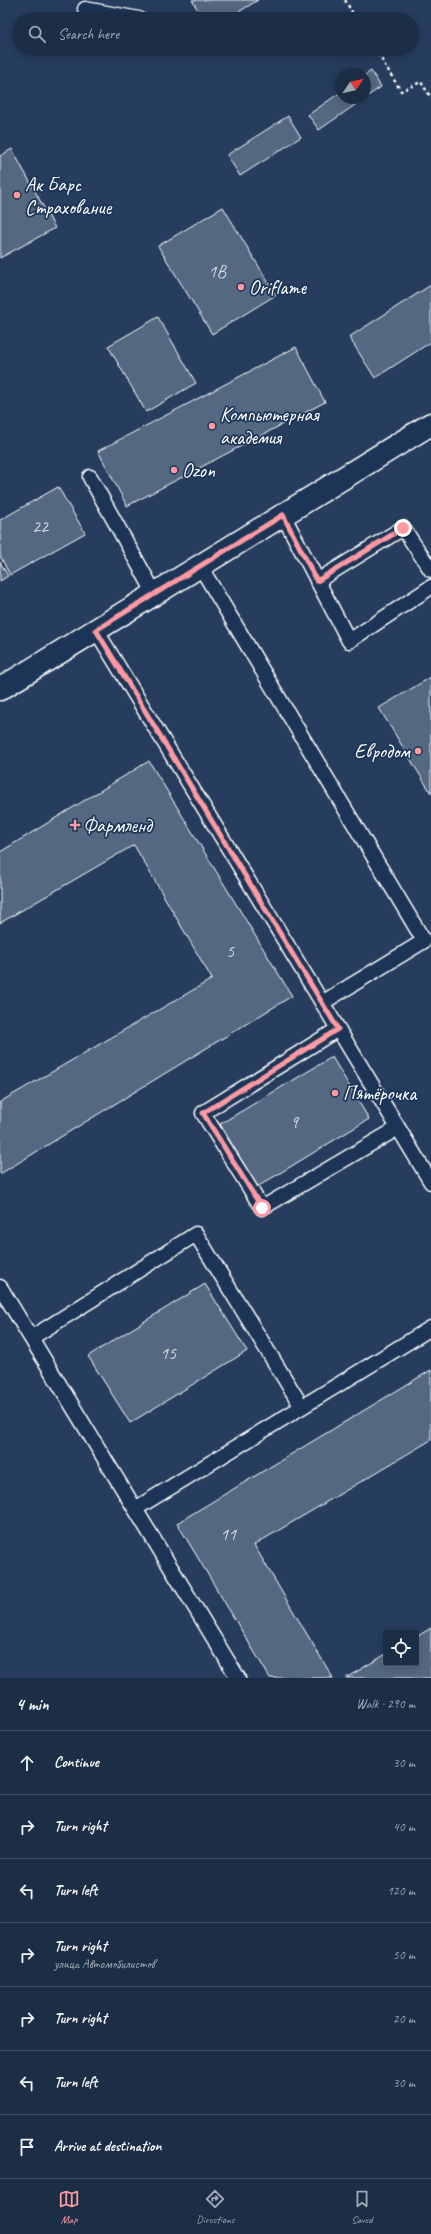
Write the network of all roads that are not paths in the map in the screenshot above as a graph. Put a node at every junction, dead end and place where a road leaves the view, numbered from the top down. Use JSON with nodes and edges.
{"nodes":[{"id":1,"x":85,"y":9,"type":"dead end"},
{"id":2,"x":102,"y":12,"type":"edge"},
{"id":3,"x":431,"y":424,"type":"edge"},
{"id":4,"x":90,"y":477,"type":"dead end"},
{"id":5,"x":283,"y":515,"type":"junction"},
{"id":6,"x":200,"y":566,"type":"junction"},
{"id":7,"x":431,"y":570,"type":"edge"},
{"id":8,"x":317,"y":581,"type":"junction"},
{"id":9,"x":431,"y":587,"type":"edge"},
{"id":10,"x":155,"y":594,"type":"junction"},
{"id":11,"x":96,"y":630,"type":"junction"},
{"id":12,"x":0,"y":689,"type":"edge"},
{"id":13,"x":322,"y":1003,"type":"junction"},
{"id":14,"x":338,"y":1029,"type":"junction"},
{"id":15,"x":398,"y":1128,"type":"junction"},
{"id":16,"x":431,"y":1182,"type":"edge"},
{"id":17,"x":0,"y":1287,"type":"edge"},
{"id":18,"x":431,"y":1328,"type":"edge"},
{"id":19,"x":31,"y":1338,"type":"junction"},
{"id":20,"x":302,"y":1407,"type":"junction"},
{"id":21,"x":135,"y":1509,"type":"junction"},
{"id":22,"x":238,"y":1678,"type":"edge"}],
"edges":[{"from":1,"to":2,"type":"lane"},
{"from":3,"to":5,"type":"street"},
{"from":4,"to":10,"type":"lane"},
{"from":5,"to":6,"type":"street"},
{"from":5,"to":8,"type":"lane"},
{"from":6,"to":10,"type":"street"},
{"from":6,"to":13,"type":"lane"},
{"from":7,"to":8,"type":"lane"},
{"from":8,"to":9,"type":"lane"},
{"from":10,"to":11,"type":"street"},
{"from":11,"to":12,"type":"street"},
{"from":11,"to":13,"type":"lane"},
{"from":13,"to":14,"type":"lane"},
{"from":14,"to":15,"type":"lane"},
{"from":14,"to":15,"type":"lane"},
{"from":15,"to":16,"type":"lane"},
{"from":17,"to":19,"type":"lane"},
{"from":18,"to":20,"type":"lane"},
{"from":19,"to":20,"type":"lane"},
{"from":19,"to":21,"type":"lane"},
{"from":20,"to":21,"type":"lane"},
{"from":21,"to":22,"type":"lane"}]}
